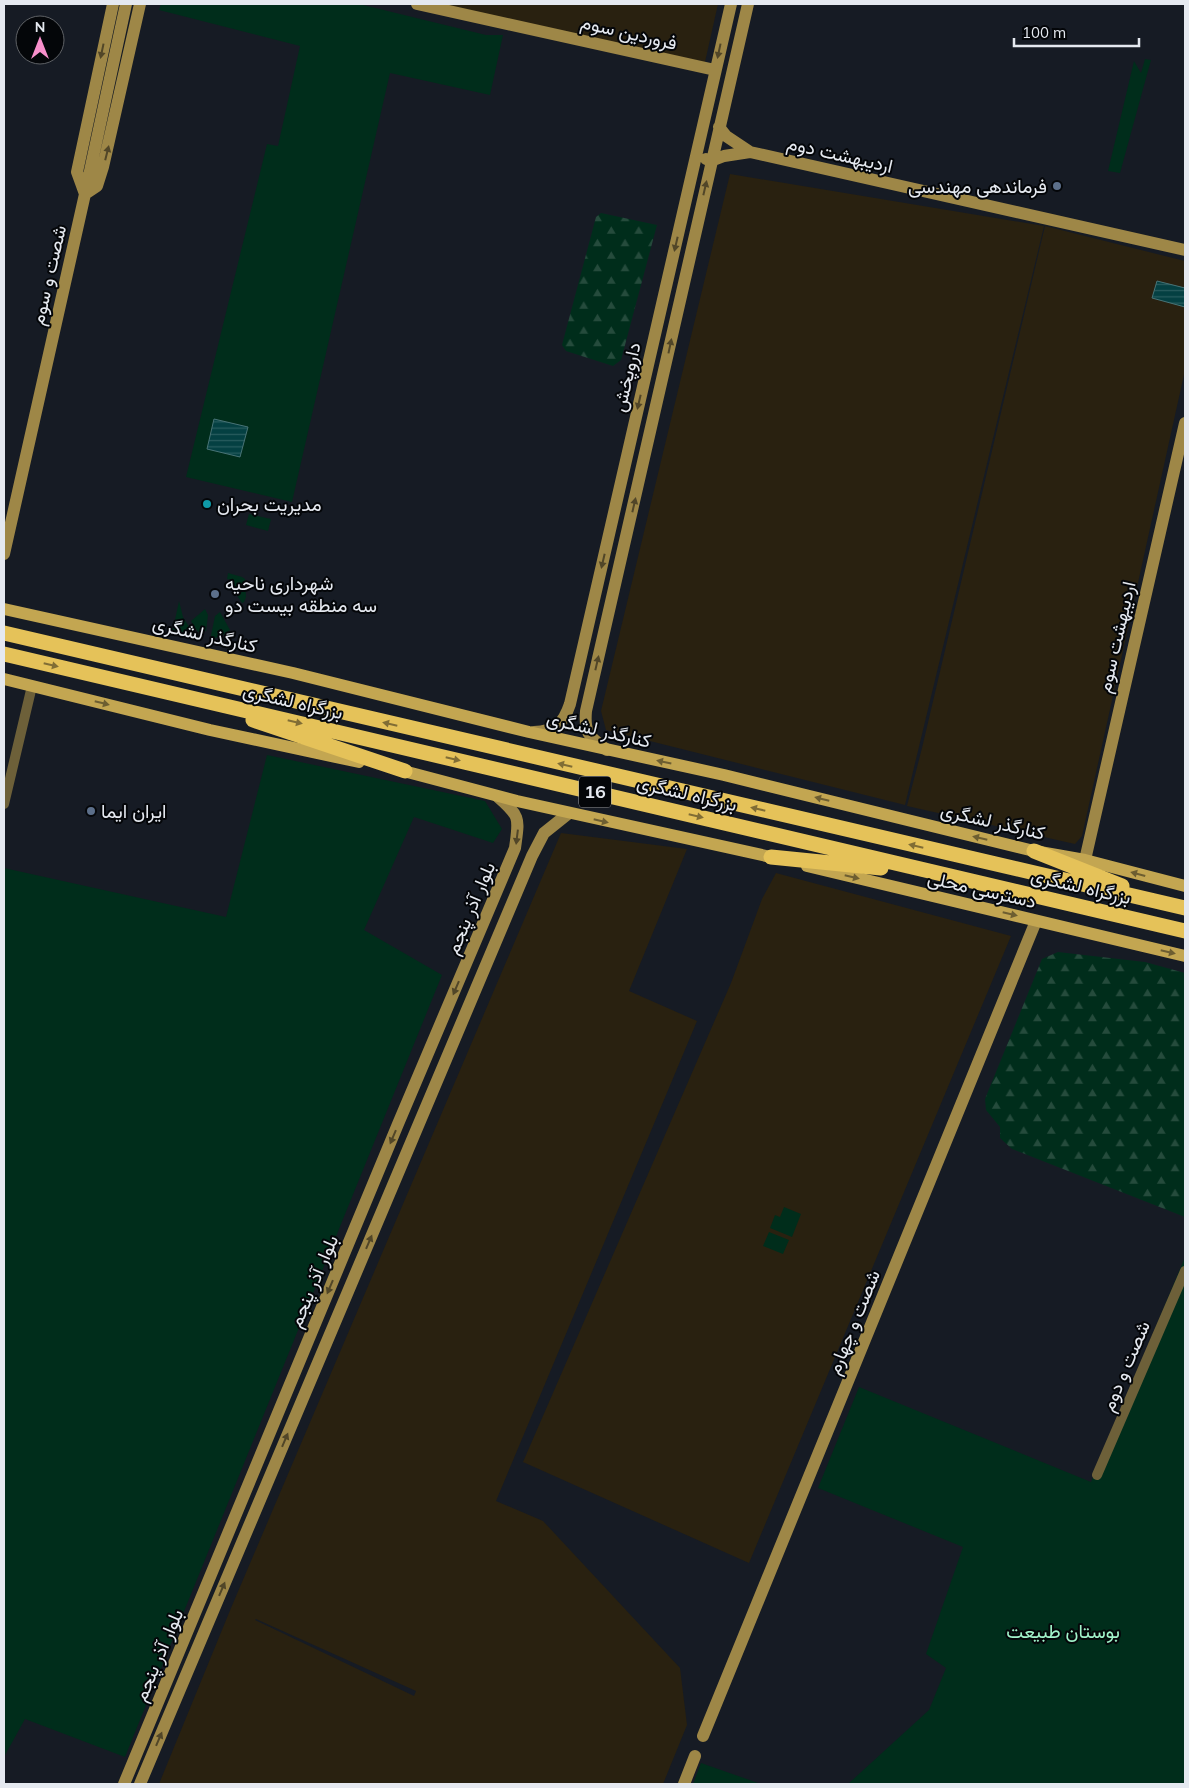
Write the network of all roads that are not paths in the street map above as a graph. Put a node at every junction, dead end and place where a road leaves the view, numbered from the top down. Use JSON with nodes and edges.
{"nodes":[{"id":1,"x":112,"y":4,"type":"edge"},
{"id":2,"x":126,"y":4,"type":"edge"},
{"id":3,"x":140,"y":4,"type":"edge"},
{"id":4,"x":417,"y":4,"type":"edge"},
{"id":5,"x":731,"y":4,"type":"edge"},
{"id":6,"x":748,"y":4,"type":"edge"},
{"id":7,"x":715,"y":70,"type":"junction"},
{"id":8,"x":718,"y":127,"type":"junction"},
{"id":9,"x":750,"y":152,"type":"junction"},
{"id":10,"x":696,"y":155,"type":"junction"},
{"id":11,"x":711,"y":161,"type":"junction"},
{"id":12,"x":85,"y":194,"type":"junction"},
{"id":13,"x":1185,"y":250,"type":"edge"},
{"id":14,"x":1185,"y":423,"type":"edge"},
{"id":15,"x":4,"y":554,"type":"edge"},
{"id":16,"x":4,"y":609,"type":"edge"},
{"id":17,"x":4,"y":633,"type":"edge"},
{"id":18,"x":4,"y":654,"type":"edge"},
{"id":19,"x":4,"y":679,"type":"edge"},
{"id":20,"x":32,"y":686,"type":"junction"},
{"id":21,"x":198,"y":699,"type":"junction"},
{"id":22,"x":570,"y":704,"type":"junction"},
{"id":23,"x":586,"y":711,"type":"junction"},
{"id":24,"x":529,"y":732,"type":"junction"},
{"id":25,"x":607,"y":750,"type":"junction"},
{"id":26,"x":405,"y":771,"type":"junction"},
{"id":27,"x":498,"y":797,"type":"junction"},
{"id":28,"x":4,"y":804,"type":"edge"},
{"id":29,"x":569,"y":813,"type":"junction"},
{"id":30,"x":1034,"y":851,"type":"junction"},
{"id":31,"x":771,"y":857,"type":"junction"},
{"id":32,"x":1084,"y":860,"type":"junction"},
{"id":33,"x":958,"y":878,"type":"junction"},
{"id":34,"x":1185,"y":886,"type":"edge"},
{"id":35,"x":1184,"y":908,"type":"edge"},
{"id":36,"x":1036,"y":921,"type":"junction"},
{"id":37,"x":1185,"y":931,"type":"edge"},
{"id":38,"x":1185,"y":956,"type":"edge"},
{"id":39,"x":1185,"y":1271,"type":"edge"},
{"id":40,"x":1098,"y":1475,"type":"dead end"},
{"id":41,"x":162,"y":1694,"type":"junction"},
{"id":42,"x":174,"y":1703,"type":"junction"},
{"id":43,"x":703,"y":1736,"type":"dead end"},
{"id":44,"x":695,"y":1756,"type":"dead end"},
{"id":45,"x":124,"y":1784,"type":"edge"},
{"id":46,"x":140,"y":1784,"type":"edge"},
{"id":47,"x":684,"y":1784,"type":"edge"}],
"edges":[{"from":1,"to":12,"type":"street","one_way":true},
{"from":2,"to":12,"type":"street","name":"شصت و سوم"},
{"from":12,"to":3,"type":"street","one_way":true},
{"from":4,"to":7,"type":"street","name":"فروردین سوم"},
{"from":5,"to":7,"type":"street","name":"داروپخش","one_way":true},
{"from":6,"to":8,"type":"street","name":"داروپخش"},
{"from":7,"to":10,"type":"street","name":"داروپخش"},
{"from":8,"to":9,"type":"street","name":"اردیبهشت دوم"},
{"from":8,"to":11,"type":"street","name":"داروپخش"},
{"from":9,"to":11,"type":"street","name":"اردیبهشت دوم"},
{"from":9,"to":13,"type":"street","name":"اردیبهشت دوم"},
{"from":10,"to":11,"type":"street"},
{"from":10,"to":22,"type":"street","name":"داروپخش","one_way":true},
{"from":23,"to":11,"type":"street","name":"داروپخش","one_way":true},
{"from":12,"to":15,"type":"street","name":"شصت و سوم"},
{"from":14,"to":32,"type":"street","name":"اردیبهشت سوم"},
{"from":16,"to":24,"type":"main road","name":"کنارگذر لشگری"},
{"from":35,"to":17,"type":"highway","name":"بزرگراه لشگری","number":"16","one_way":true},
{"from":18,"to":21,"type":"highway","name":"بزرگراه لشگری","number":"16","one_way":true},
{"from":19,"to":20,"type":"main road"},
{"from":20,"to":26,"type":"main road","one_way":true},
{"from":20,"to":28,"type":"street"},
{"from":21,"to":26,"type":"highway"},
{"from":21,"to":33,"type":"highway","name":"بزرگراه لشگری","number":"16","one_way":true},
{"from":22,"to":23,"type":"street"},
{"from":22,"to":24,"type":"street","name":"داروپخش"},
{"from":23,"to":25,"type":"street","name":"داروپخش"},
{"from":24,"to":25,"type":"main road","name":"کنارگذر لشگری"},
{"from":30,"to":25,"type":"main road","name":"کنارگذر لشگری","one_way":true},
{"from":26,"to":27,"type":"main road"},
{"from":27,"to":29,"type":"main road"},
{"from":27,"to":41,"type":"street","name":"بلوار آذر پنجم","one_way":true},
{"from":29,"to":31,"type":"main road","one_way":true},
{"from":42,"to":29,"type":"street","name":"بلوار آذر پنجم","one_way":true},
{"from":30,"to":32,"type":"main road","name":"کنارگذر لشگری"},
{"from":30,"to":35,"type":"highway"},
{"from":31,"to":33,"type":"highway"},
{"from":31,"to":36,"type":"main road","name":"دسترسی محلی","one_way":true},
{"from":34,"to":32,"type":"main road","name":"کنارگذر لشگری","one_way":true},
{"from":33,"to":37,"type":"highway","name":"بزرگراه لشگری","number":"16"},
{"from":36,"to":38,"type":"main road","name":"دسترسی محلی","one_way":true},
{"from":36,"to":43,"type":"street","name":"شصت و چهارم"},
{"from":39,"to":40,"type":"street","name":"شصت و دوم"},
{"from":41,"to":42,"type":"street"},
{"from":41,"to":45,"type":"street","name":"بلوار آذر پنجم"},
{"from":46,"to":42,"type":"street","name":"بلوار آذر پنجم","one_way":true},
{"from":44,"to":47,"type":"street"}]}
